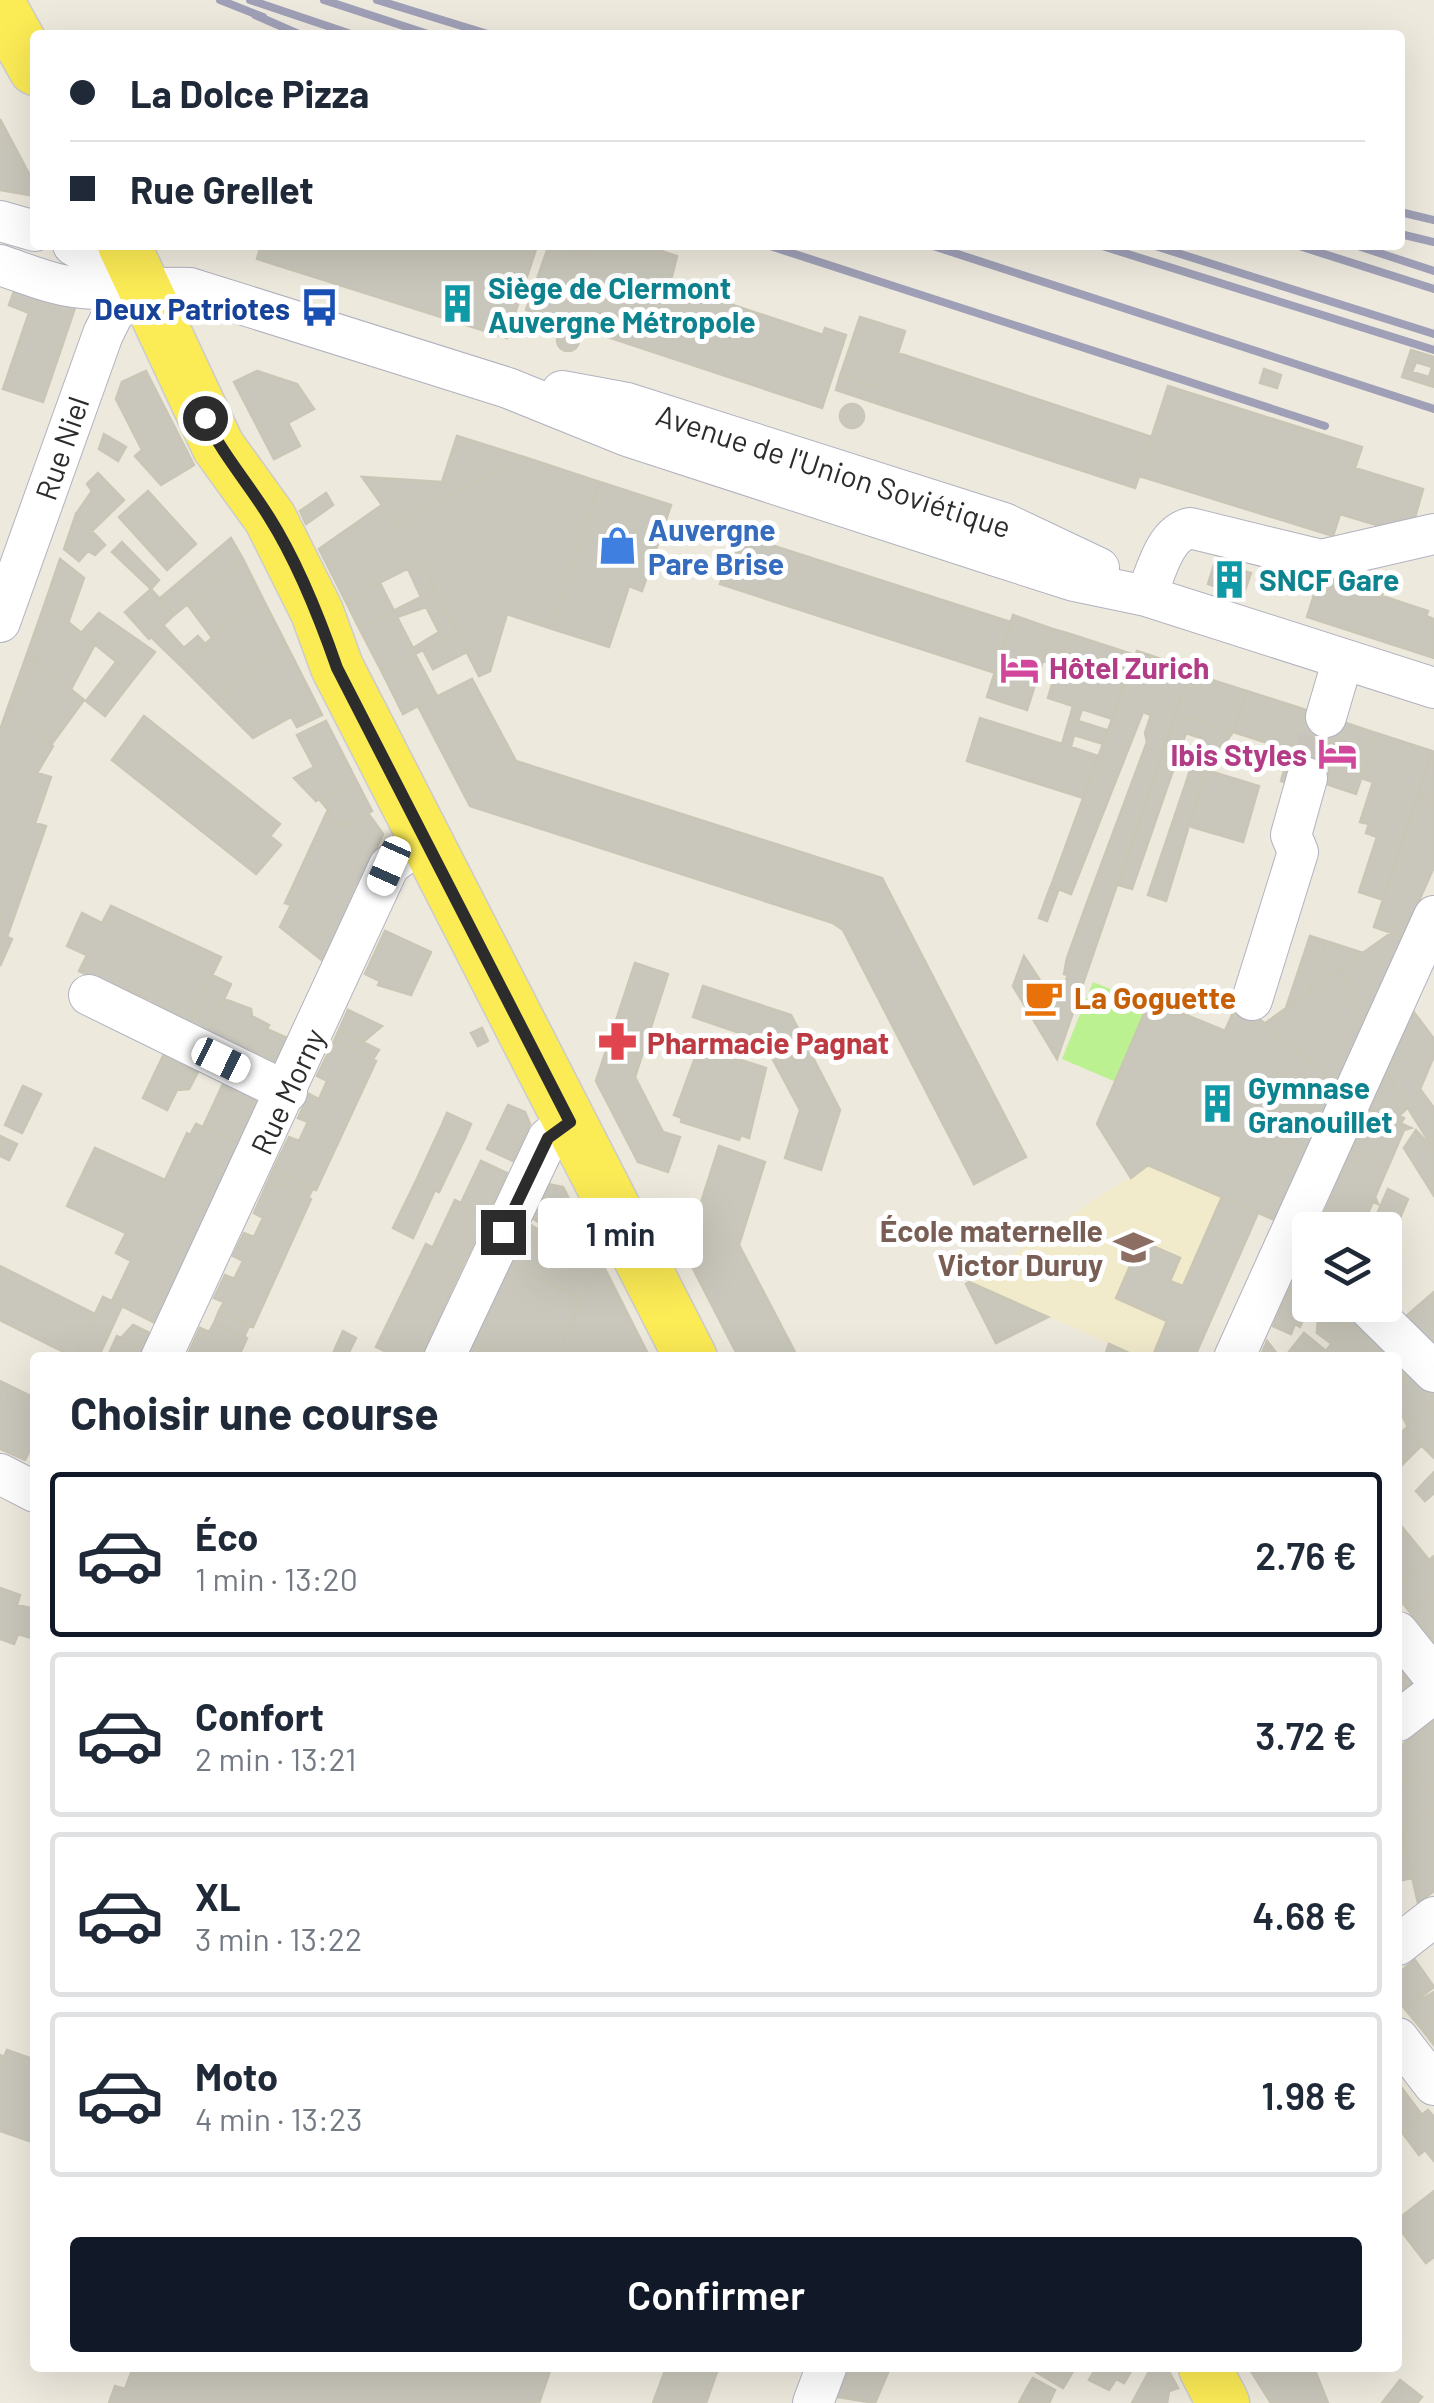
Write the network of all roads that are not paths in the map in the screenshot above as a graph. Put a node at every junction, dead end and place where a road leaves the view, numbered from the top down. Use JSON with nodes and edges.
{"nodes":[{"id":1,"x":0,"y":6,"type":"edge"},
{"id":2,"x":30,"y":60,"type":"edge"},
{"id":3,"x":0,"y":221,"type":"edge"},
{"id":4,"x":30,"y":230,"type":"edge"},
{"id":5,"x":87,"y":250,"type":"edge"},
{"id":6,"x":0,"y":264,"type":"edge"},
{"id":7,"x":133,"y":265,"type":"edge"},
{"id":8,"x":1434,"y":534,"type":"edge"},
{"id":9,"x":1146,"y":596,"type":"junction"},
{"id":10,"x":0,"y":622,"type":"edge"},
{"id":11,"x":1343,"y":659,"type":"junction"},
{"id":12,"x":1434,"y":688,"type":"edge"},
{"id":13,"x":1326,"y":717,"type":"tunnel mouth"},
{"id":14,"x":1307,"y":778,"type":"tunnel mouth"},
{"id":15,"x":425,"y":837,"type":"junction"},
{"id":16,"x":1434,"y":916,"type":"edge"},
{"id":17,"x":89,"y":996,"type":"dead end"},
{"id":18,"x":1252,"y":1000,"type":"dead end"},
{"id":19,"x":287,"y":1092,"type":"junction"},
{"id":20,"x":570,"y":1122,"type":"junction"},
{"id":21,"x":1312,"y":1212,"type":"edge"},
{"id":22,"x":1292,"y":1254,"type":"edge"},
{"id":23,"x":1383,"y":1322,"type":"edge"},
{"id":24,"x":164,"y":1352,"type":"edge"},
{"id":25,"x":447,"y":1352,"type":"edge"},
{"id":26,"x":688,"y":1352,"type":"edge"},
{"id":27,"x":1237,"y":1352,"type":"edge"},
{"id":28,"x":1434,"y":1372,"type":"edge"},
{"id":29,"x":0,"y":1474,"type":"edge"},
{"id":30,"x":30,"y":1489,"type":"edge"},
{"id":31,"x":1402,"y":1637,"type":"edge"},
{"id":32,"x":1434,"y":1678,"type":"edge"},
{"id":33,"x":1434,"y":1693,"type":"edge"},
{"id":34,"x":1402,"y":1718,"type":"edge"},
{"id":35,"x":1434,"y":1917,"type":"edge"},
{"id":36,"x":1402,"y":1942,"type":"edge"},
{"id":37,"x":1402,"y":2043,"type":"edge"},
{"id":38,"x":1434,"y":2085,"type":"edge"},
{"id":39,"x":825,"y":2372,"type":"edge"},
{"id":40,"x":1207,"y":2372,"type":"edge"},
{"id":41,"x":813,"y":2403,"type":"edge"},
{"id":42,"x":1223,"y":2403,"type":"edge"}],
"edges":[{"from":1,"to":2,"type":"main road"},
{"from":3,"to":4,"type":"street"},
{"from":5,"to":7,"type":"street"},
{"from":6,"to":7,"type":"street","name":"Avenue de l'Union Soviétique"},
{"from":7,"to":9,"type":"street","name":"Avenue de l'Union Soviétique"},
{"from":7,"to":10,"type":"street","name":"Rue Niel"},
{"from":7,"to":15,"type":"main road"},
{"from":8,"to":9,"type":"street"},
{"from":9,"to":11,"type":"street","name":"Avenue de l'Union Soviétique"},
{"from":11,"to":12,"type":"street","name":"Avenue de l'Union Soviétique"},
{"from":11,"to":13,"type":"street"},
{"from":14,"to":18,"type":"street"},
{"from":15,"to":19,"type":"street","name":"Rue Morny"},
{"from":15,"to":20,"type":"main road"},
{"from":16,"to":21,"type":"street"},
{"from":17,"to":19,"type":"street"},
{"from":19,"to":24,"type":"street","name":"Rue Morny"},
{"from":20,"to":25,"type":"street"},
{"from":20,"to":26,"type":"main road"},
{"from":22,"to":27,"type":"street"},
{"from":23,"to":28,"type":"street"},
{"from":29,"to":30,"type":"street"},
{"from":31,"to":32,"type":"street"},
{"from":33,"to":34,"type":"street"},
{"from":35,"to":36,"type":"street"},
{"from":37,"to":38,"type":"street"},
{"from":39,"to":41,"type":"street"},
{"from":40,"to":42,"type":"main road"}]}
